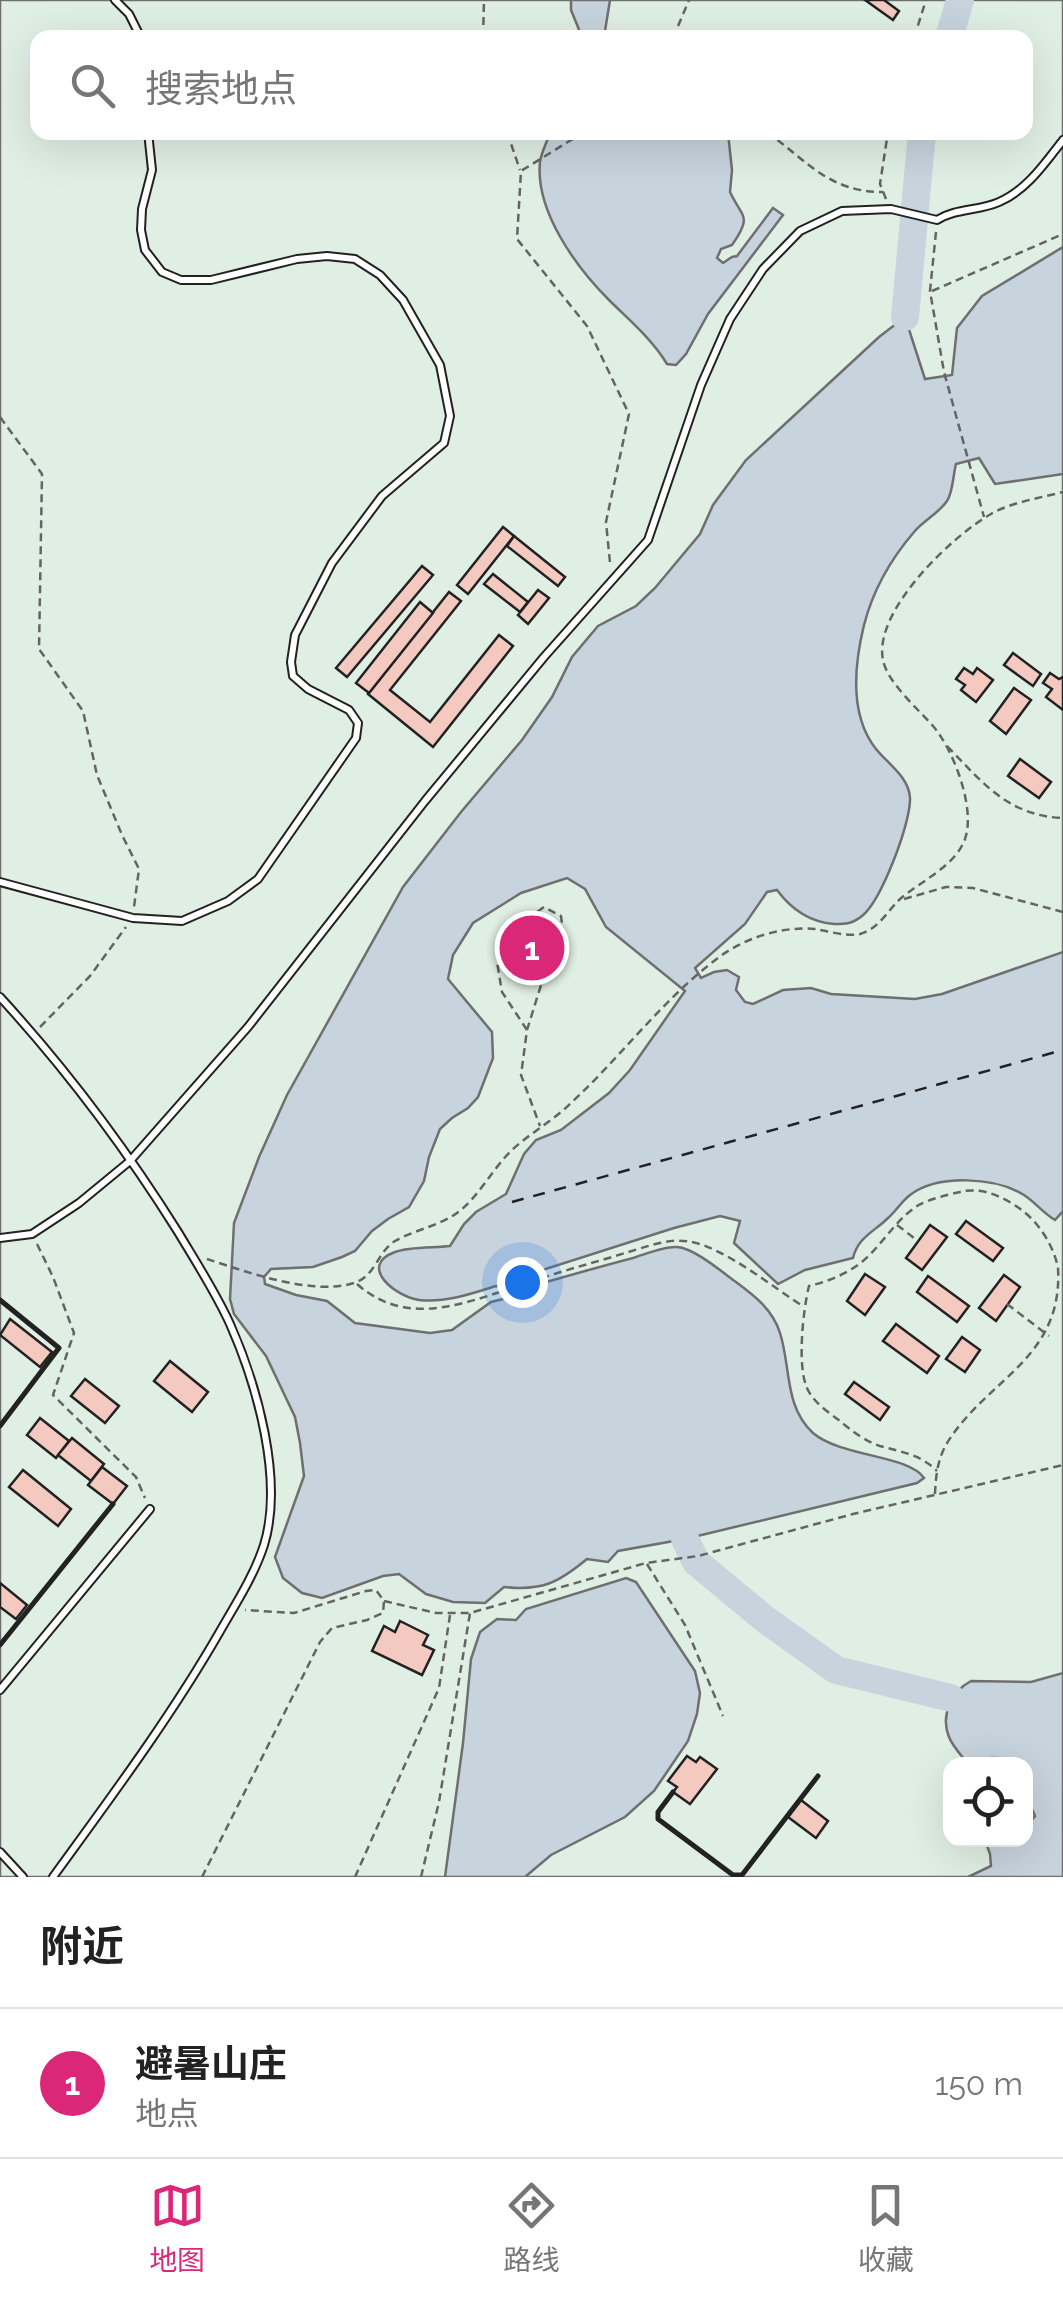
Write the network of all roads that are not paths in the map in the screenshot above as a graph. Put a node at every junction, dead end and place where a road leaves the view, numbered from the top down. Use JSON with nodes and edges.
{"nodes":[{"id":1,"x":116,"y":0,"type":"edge"},
{"id":2,"x":137,"y":30,"type":"edge"},
{"id":3,"x":149,"y":140,"type":"edge"},
{"id":4,"x":1063,"y":140,"type":"edge"},
{"id":5,"x":0,"y":882,"type":"edge"},
{"id":6,"x":0,"y":997,"type":"edge"},
{"id":7,"x":130,"y":1161,"type":"junction"},
{"id":8,"x":0,"y":1238,"type":"edge"},
{"id":9,"x":150,"y":1510,"type":"road end"},
{"id":10,"x":0,"y":1690,"type":"edge"},
{"id":11,"x":0,"y":1852,"type":"edge"},
{"id":12,"x":23,"y":1877,"type":"edge"},
{"id":13,"x":54,"y":1877,"type":"edge"}],
"edges":[{"from":1,"to":2,"type":"lane"},
{"from":3,"to":5,"type":"lane"},
{"from":4,"to":7,"type":"lane"},
{"from":6,"to":7,"type":"lane"},
{"from":7,"to":8,"type":"lane"},
{"from":7,"to":13,"type":"lane"},
{"from":9,"to":10,"type":"lane"},
{"from":11,"to":12,"type":"lane"}]}
